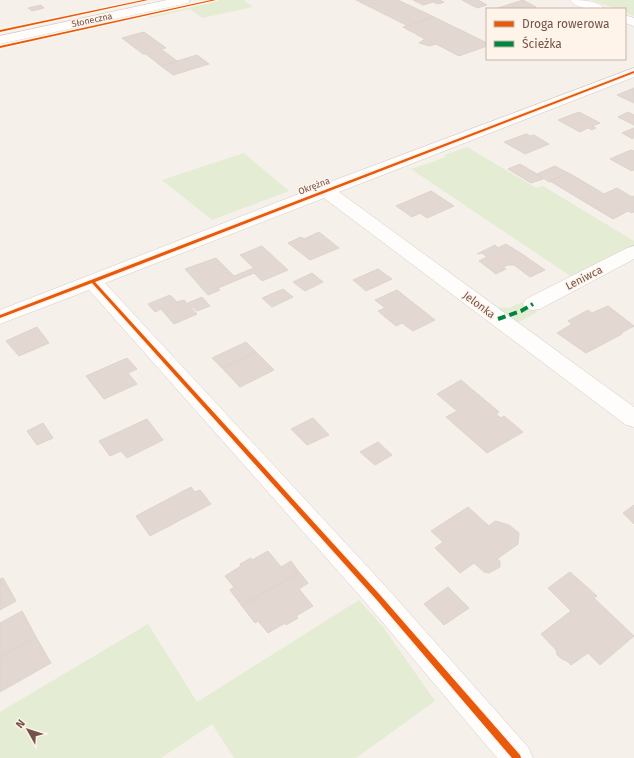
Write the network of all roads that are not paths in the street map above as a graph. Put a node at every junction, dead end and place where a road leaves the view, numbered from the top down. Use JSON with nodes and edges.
{"nodes":[{"id":1,"x":184,"y":0,"type":"edge"},
{"id":2,"x":576,"y":0,"type":"edge"},
{"id":3,"x":596,"y":8,"type":"edge"},
{"id":4,"x":0,"y":40,"type":"edge"},
{"id":5,"x":634,"y":72,"type":"edge"},
{"id":6,"x":325,"y":190,"type":"junction"},
{"id":7,"x":634,"y":252,"type":"edge"},
{"id":8,"x":92,"y":281,"type":"junction"},
{"id":9,"x":533,"y":304,"type":"dead end"},
{"id":10,"x":0,"y":317,"type":"edge"},
{"id":11,"x":634,"y":420,"type":"edge"},
{"id":12,"x":518,"y":758,"type":"edge"}],
"edges":[{"from":1,"to":4,"type":"street","name":"Słoneczna"},
{"from":2,"to":3,"type":"street"},
{"from":5,"to":6,"type":"street","name":"Okrężna"},
{"from":6,"to":8,"type":"street","name":"Okrężna"},
{"from":6,"to":11,"type":"street","name":"Jelonka"},
{"from":7,"to":9,"type":"street","name":"Leniwca"},
{"from":8,"to":10,"type":"street","name":"Okrężna"},
{"from":8,"to":12,"type":"street"}]}
